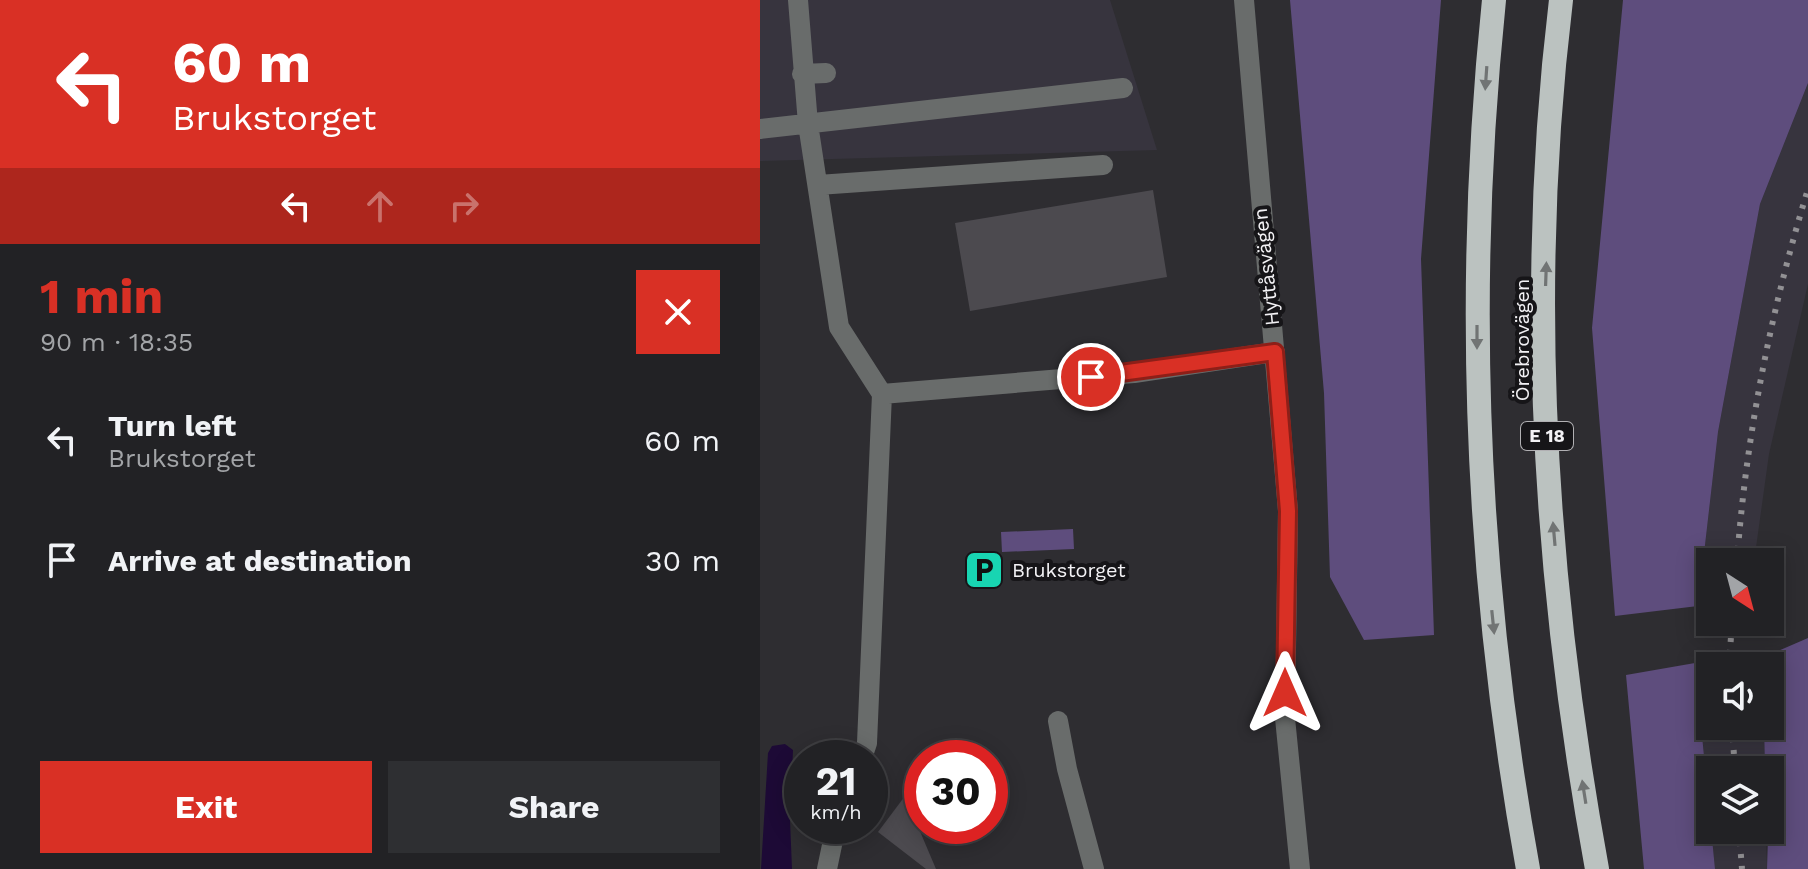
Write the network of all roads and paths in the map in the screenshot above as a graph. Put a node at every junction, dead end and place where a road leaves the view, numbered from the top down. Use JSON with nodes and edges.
{"nodes":[{"id":1,"x":798,"y":0,"type":"edge"},
{"id":2,"x":1244,"y":0,"type":"edge"},
{"id":3,"x":1494,"y":0,"type":"edge"},
{"id":4,"x":1561,"y":0,"type":"edge"},
{"id":5,"x":826,"y":73,"type":"dead end"},
{"id":6,"x":802,"y":74,"type":"junction"},
{"id":7,"x":1123,"y":88,"type":"dead end"},
{"id":8,"x":808,"y":124,"type":"junction"},
{"id":9,"x":760,"y":129,"type":"edge"},
{"id":10,"x":1103,"y":165,"type":"dead end"},
{"id":11,"x":818,"y":185,"type":"junction"},
{"id":12,"x":1275,"y":352,"type":"junction"},
{"id":13,"x":882,"y":394,"type":"junction"},
{"id":14,"x":1058,"y":721,"type":"dead end"},
{"id":15,"x":867,"y":740,"type":"edge"},
{"id":16,"x":832,"y":844,"type":"edge"},
{"id":17,"x":827,"y":869,"type":"edge"},
{"id":18,"x":1094,"y":869,"type":"edge"},
{"id":19,"x":1300,"y":869,"type":"edge"},
{"id":20,"x":1528,"y":869,"type":"edge"},
{"id":21,"x":1597,"y":869,"type":"edge"}],
"edges":[{"from":1,"to":6,"type":"street"},
{"from":2,"to":12,"type":"street","name":"Hyttåsvägen"},
{"from":3,"to":20,"type":"highway","one_way":true},
{"from":21,"to":4,"type":"highway","name":"Örebrovägen","number":"E 18","one_way":true},
{"from":5,"to":6,"type":"street"},
{"from":6,"to":8,"type":"street"},
{"from":7,"to":8,"type":"street"},
{"from":8,"to":9,"type":"street"},
{"from":8,"to":11,"type":"street"},
{"from":10,"to":11,"type":"street"},
{"from":11,"to":13,"type":"street"},
{"from":12,"to":13,"type":"street"},
{"from":12,"to":19,"type":"street","name":"Hyttåsvägen"},
{"from":13,"to":15,"type":"street"},
{"from":14,"to":18,"type":"street"},
{"from":16,"to":17,"type":"street"}]}
